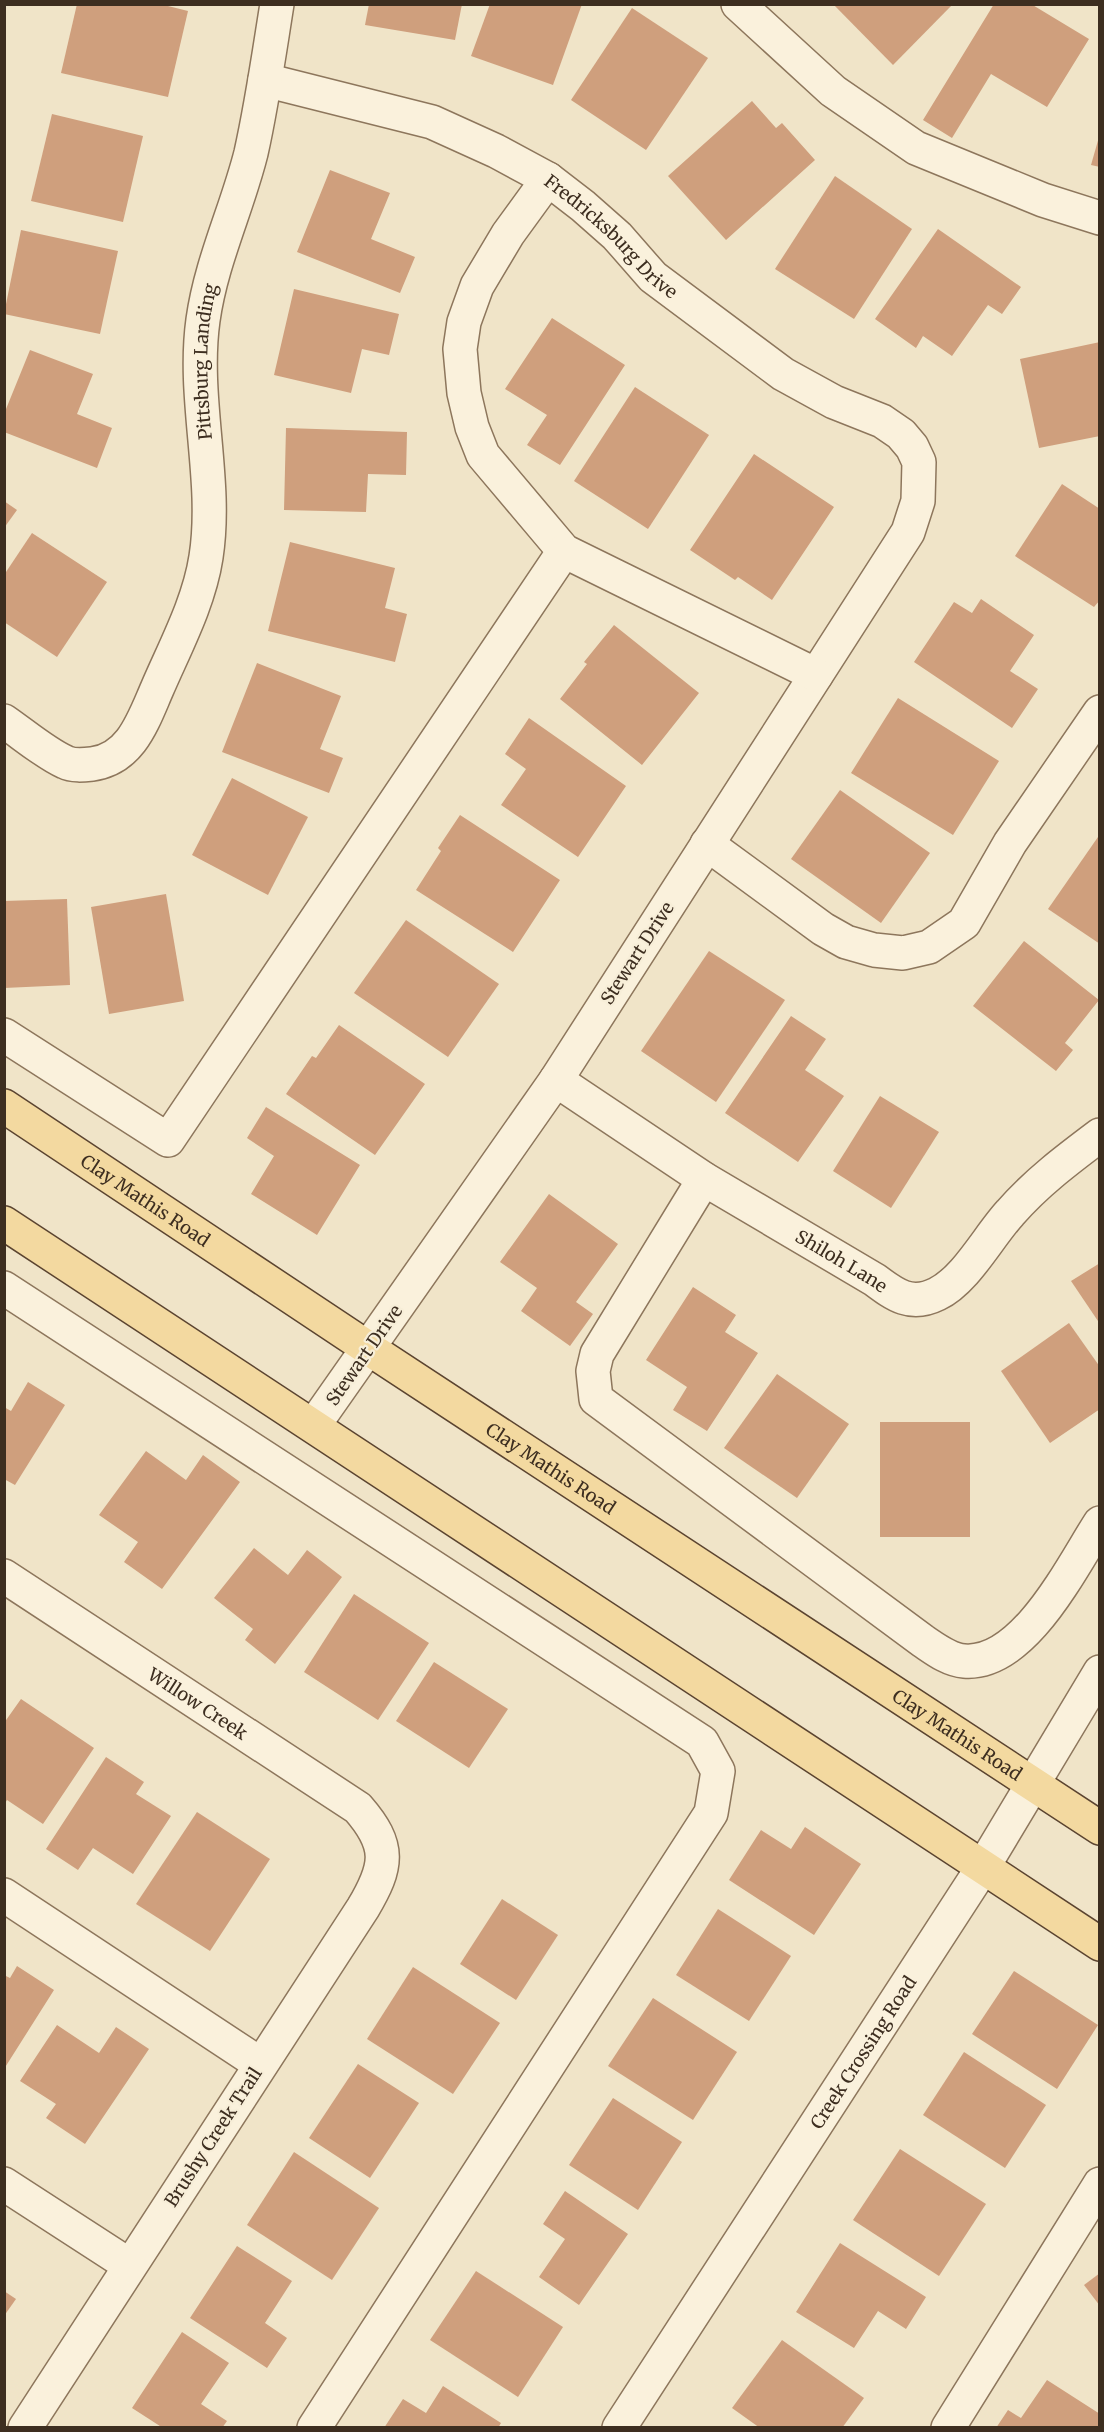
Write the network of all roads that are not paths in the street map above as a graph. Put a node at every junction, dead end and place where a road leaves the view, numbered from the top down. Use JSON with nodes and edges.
{"nodes":[{"id":1,"x":277,"y":4,"type":"edge"},
{"id":2,"x":738,"y":4,"type":"edge"},
{"id":3,"x":265,"y":80,"type":"junction"},
{"id":4,"x":548,"y":179,"type":"junction"},
{"id":5,"x":1100,"y":219,"type":"edge"},
{"id":6,"x":919,"y":462,"type":"joint"},
{"id":7,"x":564,"y":551,"type":"junction"},
{"id":8,"x":816,"y":675,"type":"junction"},
{"id":9,"x":1100,"y":712,"type":"edge"},
{"id":10,"x":4,"y":721,"type":"edge"},
{"id":11,"x":706,"y":844,"type":"junction"},
{"id":12,"x":4,"y":1035,"type":"edge"},
{"id":13,"x":555,"y":1080,"type":"junction"},
{"id":14,"x":4,"y":1106,"type":"edge"},
{"id":15,"x":1100,"y":1134,"type":"edge"},
{"id":16,"x":704,"y":1179,"type":"junction"},
{"id":17,"x":4,"y":1223,"type":"edge"},
{"id":18,"x":4,"y":1288,"type":"edge"},
{"id":19,"x":368,"y":1348,"type":"junction"},
{"id":20,"x":314,"y":1425,"type":"junction"},
{"id":21,"x":1100,"y":1523,"type":"edge"},
{"id":22,"x":4,"y":1576,"type":"edge"},
{"id":23,"x":1100,"y":1672,"type":"edge"},
{"id":24,"x":1031,"y":1783,"type":"junction"},
{"id":25,"x":1100,"y":1827,"type":"edge"},
{"id":26,"x":380,"y":1841,"type":"joint"},
{"id":27,"x":982,"y":1867,"type":"junction"},
{"id":28,"x":4,"y":1895,"type":"edge"},
{"id":29,"x":1100,"y":1944,"type":"edge"},
{"id":30,"x":260,"y":2064,"type":"junction"},
{"id":31,"x":4,"y":2184,"type":"edge"},
{"id":32,"x":1100,"y":2184,"type":"edge"},
{"id":33,"x":129,"y":2265,"type":"junction"},
{"id":34,"x":25,"y":2427,"type":"edge"},
{"id":35,"x":314,"y":2427,"type":"edge"},
{"id":36,"x":619,"y":2427,"type":"edge"},
{"id":37,"x":948,"y":2427,"type":"edge"}],
"edges":[{"from":1,"to":3,"type":"street","name":"Pittsburg Landing"},
{"from":2,"to":5,"type":"street"},
{"from":3,"to":4,"type":"street","name":"Fredricksburg Drive"},
{"from":3,"to":10,"type":"street","name":"Pittsburg Landing"},
{"from":4,"to":6,"type":"street","name":"Fredricksburg Drive"},
{"from":4,"to":7,"type":"street"},
{"from":6,"to":8,"type":"street","name":"Stewart Drive"},
{"from":7,"to":8,"type":"street"},
{"from":7,"to":12,"type":"street"},
{"from":8,"to":11,"type":"street","name":"Stewart Drive"},
{"from":9,"to":11,"type":"street"},
{"from":11,"to":13,"type":"street","name":"Stewart Drive"},
{"from":13,"to":16,"type":"street","name":"Shiloh Lane"},
{"from":13,"to":19,"type":"street","name":"Stewart Drive"},
{"from":14,"to":19,"type":"main road","name":"Clay Mathis Road"},
{"from":15,"to":16,"type":"street","name":"Shiloh Lane"},
{"from":16,"to":21,"type":"street"},
{"from":17,"to":20,"type":"main road"},
{"from":18,"to":35,"type":"street"},
{"from":19,"to":20,"type":"street","name":"Stewart Drive"},
{"from":19,"to":24,"type":"main road","name":"Clay Mathis Road"},
{"from":20,"to":27,"type":"main road"},
{"from":22,"to":26,"type":"street","name":"Willow Creek"},
{"from":23,"to":24,"type":"street","name":"Creek Crossing Road"},
{"from":24,"to":25,"type":"main road","name":"Clay Mathis Road"},
{"from":24,"to":27,"type":"street","name":"Creek Crossing Road"},
{"from":26,"to":30,"type":"street","name":"Brushy Creek Trail"},
{"from":27,"to":29,"type":"main road"},
{"from":27,"to":36,"type":"street","name":"Creek Crossing Road"},
{"from":28,"to":30,"type":"street"},
{"from":30,"to":33,"type":"street","name":"Brushy Creek Trail"},
{"from":31,"to":33,"type":"street"},
{"from":32,"to":37,"type":"street"},
{"from":33,"to":34,"type":"street","name":"Brushy Creek Trail"}]}
